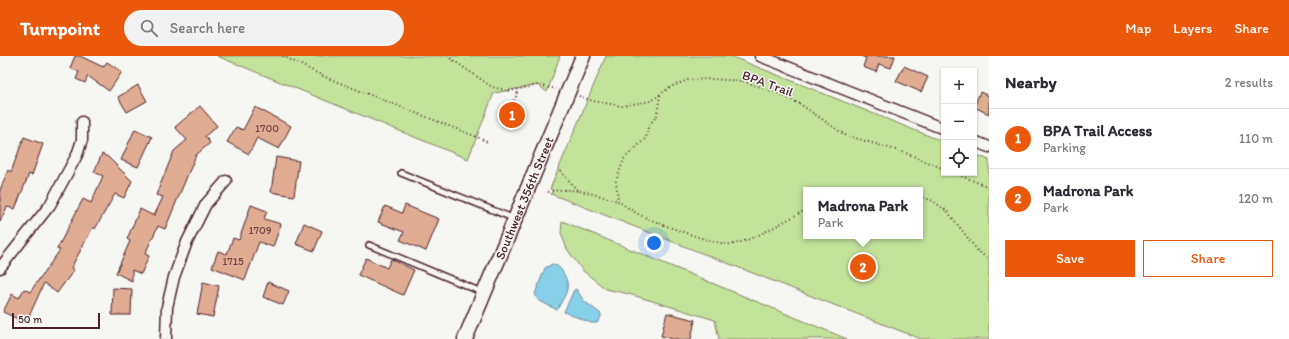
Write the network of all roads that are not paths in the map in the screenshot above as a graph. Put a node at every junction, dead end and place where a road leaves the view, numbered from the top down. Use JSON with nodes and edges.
{"nodes":[{"id":1,"x":583,"y":56,"type":"edge"},
{"id":2,"x":760,"y":56,"type":"edge"},
{"id":3,"x":82,"y":122,"type":"dead end"},
{"id":4,"x":941,"y":128,"type":"edge"},
{"id":5,"x":977,"y":142,"type":"edge"},
{"id":6,"x":989,"y":147,"type":"edge"},
{"id":7,"x":401,"y":173,"type":"dead end"},
{"id":8,"x":226,"y":181,"type":"dead end"},
{"id":9,"x":515,"y":219,"type":"junction"},
{"id":10,"x":369,"y":245,"type":"dead end"},
{"id":11,"x":0,"y":268,"type":"edge"},
{"id":12,"x":484,"y":294,"type":"junction"},
{"id":13,"x":166,"y":339,"type":"edge"},
{"id":14,"x":465,"y":339,"type":"edge"}],
"edges":[{"from":1,"to":9,"type":"main road","name":"Southwest 356th Street"},
{"from":2,"to":4,"type":"street"},
{"from":3,"to":11,"type":"street"},
{"from":5,"to":6,"type":"street"},
{"from":7,"to":9,"type":"lane"},
{"from":8,"to":13,"type":"street"},
{"from":9,"to":12,"type":"main road","name":"Southwest 356th Street"},
{"from":10,"to":12,"type":"lane"},
{"from":12,"to":14,"type":"main road","name":"Southwest 356th Street"}]}
